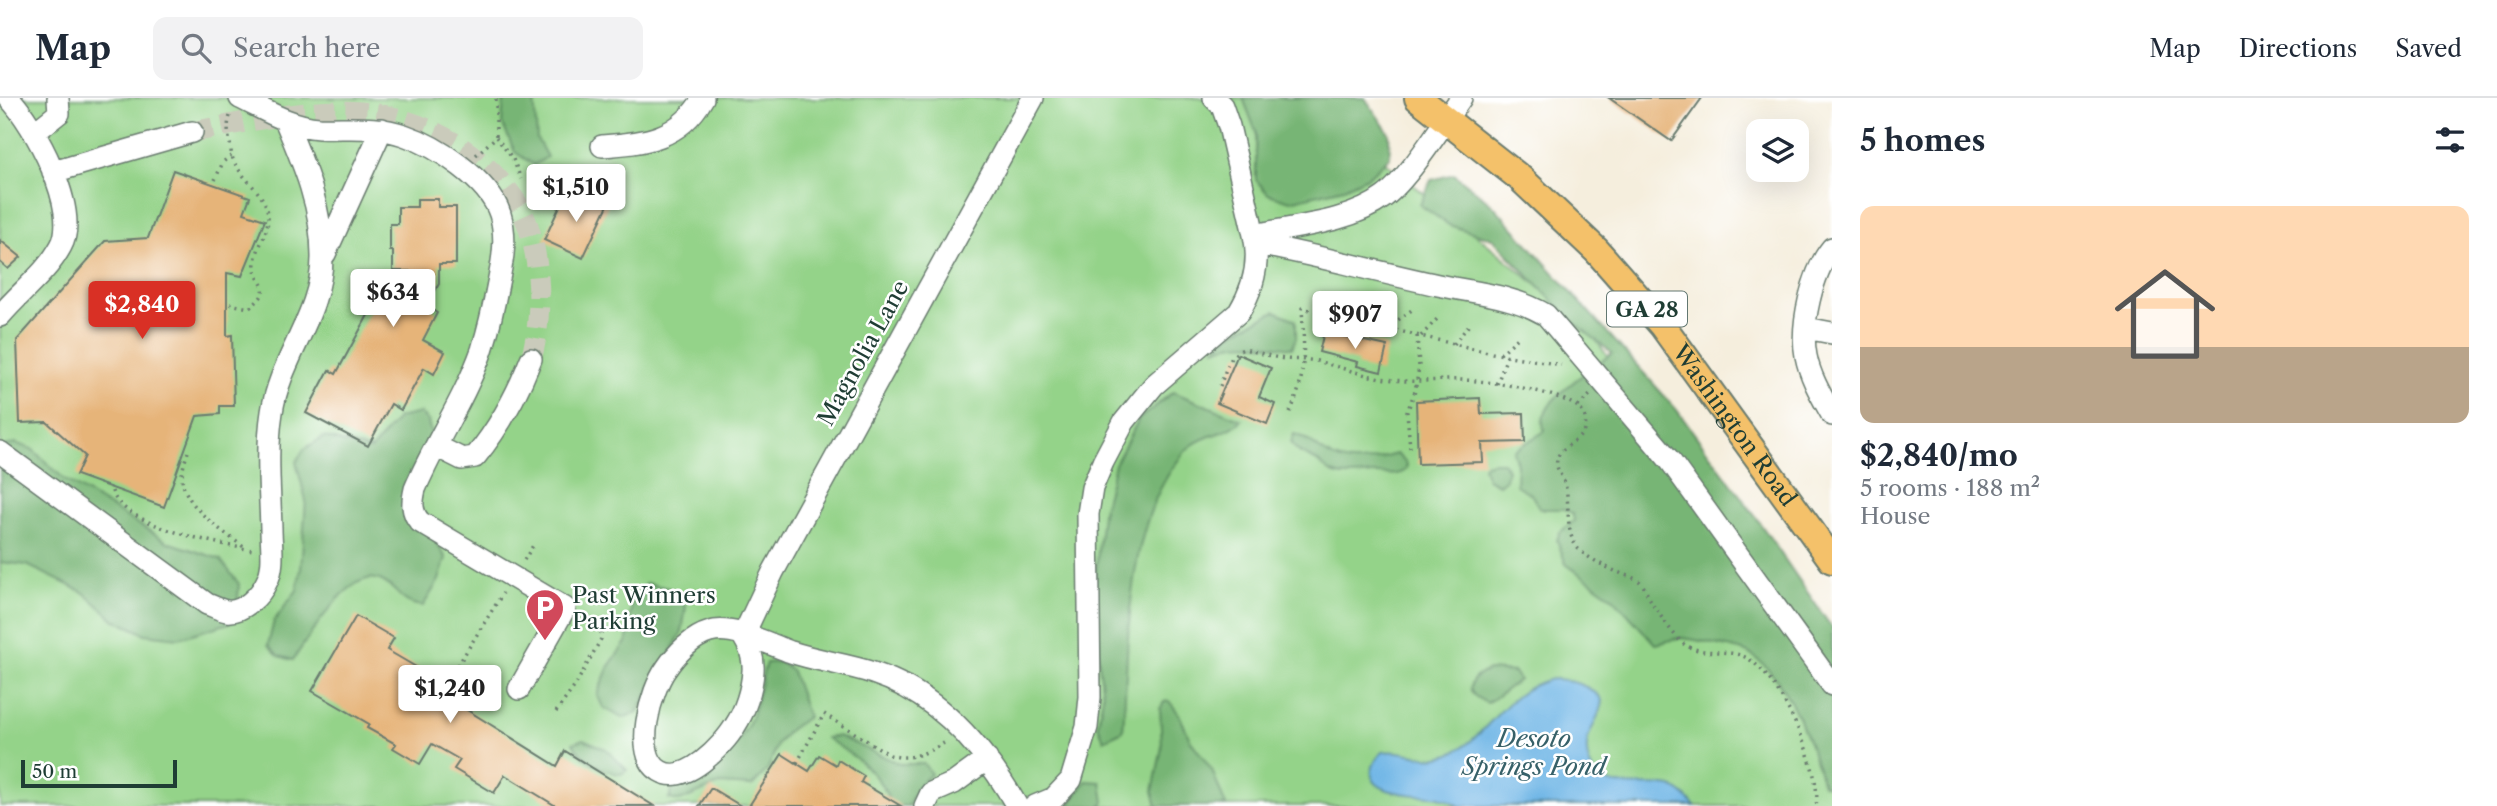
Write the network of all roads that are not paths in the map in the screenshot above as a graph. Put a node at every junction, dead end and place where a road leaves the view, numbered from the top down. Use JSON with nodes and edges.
{"nodes":[{"id":1,"x":9,"y":98,"type":"edge"},
{"id":2,"x":58,"y":98,"type":"edge"},
{"id":3,"x":703,"y":98,"type":"edge"},
{"id":4,"x":1033,"y":98,"type":"edge"},
{"id":5,"x":1214,"y":98,"type":"edge"},
{"id":6,"x":1418,"y":98,"type":"edge"},
{"id":7,"x":1461,"y":98,"type":"edge"},
{"id":8,"x":235,"y":106,"type":"edge"},
{"id":9,"x":1446,"y":119,"type":"junction"},
{"id":10,"x":285,"y":120,"type":"junction"},
{"id":11,"x":382,"y":129,"type":"junction"},
{"id":12,"x":192,"y":132,"type":"tunnel mouth"},
{"id":13,"x":34,"y":133,"type":"junction"},
{"id":14,"x":602,"y":146,"type":"dead end"},
{"id":15,"x":53,"y":172,"type":"junction"},
{"id":16,"x":1255,"y":240,"type":"junction"},
{"id":17,"x":1832,"y":248,"type":"edge"},
{"id":18,"x":323,"y":260,"type":"junction"},
{"id":19,"x":0,"y":316,"type":"edge"},
{"id":20,"x":1806,"y":328,"type":"junction"},
{"id":21,"x":1832,"y":333,"type":"edge"},
{"id":22,"x":531,"y":359,"type":"tunnel mouth"},
{"id":23,"x":1832,"y":376,"type":"edge"},
{"id":24,"x":1829,"y":407,"type":"edge"},
{"id":25,"x":436,"y":446,"type":"junction"},
{"id":26,"x":0,"y":452,"type":"edge"},
{"id":27,"x":1832,"y":560,"type":"edge"},
{"id":28,"x":743,"y":636,"type":"junction"},
{"id":29,"x":1832,"y":685,"type":"edge"},
{"id":30,"x":519,"y":689,"type":"dead end"},
{"id":31,"x":987,"y":759,"type":"junction"},
{"id":32,"x":925,"y":806,"type":"edge"},
{"id":33,"x":1017,"y":806,"type":"edge"},
{"id":34,"x":1035,"y":806,"type":"edge"}],
"edges":[{"from":1,"to":13,"type":"street"},
{"from":2,"to":13,"type":"street"},
{"from":3,"to":14,"type":"street"},
{"from":4,"to":28,"type":"street","name":"Magnolia Lane"},
{"from":5,"to":16,"type":"street"},
{"from":6,"to":9,"type":"main road","name":"Washington Road","number":"GA 28"},
{"from":7,"to":9,"type":"street"},
{"from":8,"to":10,"type":"street"},
{"from":9,"to":16,"type":"street"},
{"from":9,"to":27,"type":"main road","name":"Washington Road","number":"GA 28"},
{"from":10,"to":11,"type":"street"},
{"from":10,"to":18,"type":"street"},
{"from":11,"to":18,"type":"street"},
{"from":11,"to":25,"type":"street"},
{"from":12,"to":15,"type":"street"},
{"from":13,"to":15,"type":"street"},
{"from":15,"to":19,"type":"street"},
{"from":16,"to":29,"type":"street"},
{"from":16,"to":34,"type":"street"},
{"from":17,"to":20,"type":"street"},
{"from":18,"to":26,"type":"street"},
{"from":20,"to":21,"type":"street"},
{"from":20,"to":24,"type":"street"},
{"from":22,"to":25,"type":"street"},
{"from":23,"to":24,"type":"street"},
{"from":25,"to":30,"type":"street"},
{"from":28,"to":28,"type":"street"},
{"from":28,"to":31,"type":"street"},
{"from":31,"to":32,"type":"street"},
{"from":31,"to":33,"type":"street"}]}
